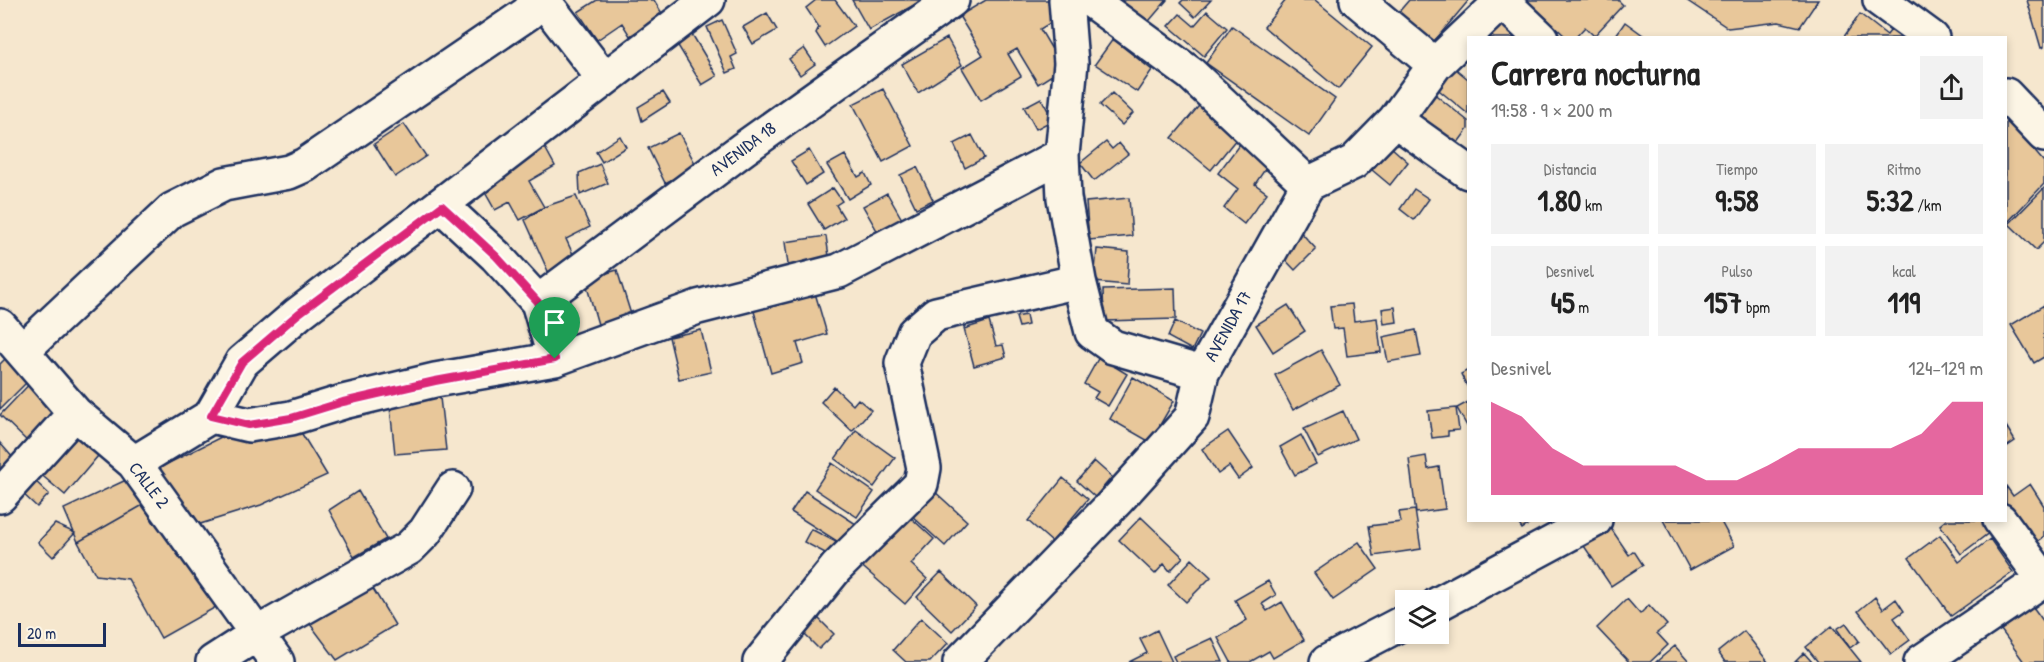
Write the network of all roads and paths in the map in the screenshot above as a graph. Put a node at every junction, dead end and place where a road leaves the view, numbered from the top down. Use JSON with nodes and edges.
{"nodes":[{"id":1,"x":537,"y":0,"type":"edge"},
{"id":2,"x":543,"y":0,"type":"edge"},
{"id":3,"x":708,"y":0,"type":"edge"},
{"id":4,"x":952,"y":0,"type":"edge"},
{"id":5,"x":1066,"y":0,"type":"edge"},
{"id":6,"x":1090,"y":0,"type":"edge"},
{"id":7,"x":1357,"y":0,"type":"edge"},
{"id":8,"x":1880,"y":0,"type":"edge"},
{"id":9,"x":1503,"y":1,"type":"edge"},
{"id":10,"x":1539,"y":36,"type":"edge"},
{"id":11,"x":1929,"y":36,"type":"edge"},
{"id":12,"x":1434,"y":65,"type":"junction"},
{"id":13,"x":604,"y":79,"type":"junction"},
{"id":14,"x":2007,"y":96,"type":"edge"},
{"id":15,"x":1395,"y":120,"type":"junction"},
{"id":16,"x":2044,"y":135,"type":"edge"},
{"id":17,"x":1062,"y":155,"type":"junction"},
{"id":18,"x":1467,"y":171,"type":"edge"},
{"id":19,"x":1308,"y":184,"type":"junction"},
{"id":20,"x":442,"y":206,"type":"junction"},
{"id":21,"x":1079,"y":281,"type":"junction"},
{"id":22,"x":538,"y":302,"type":"junction"},
{"id":23,"x":0,"y":326,"type":"edge"},
{"id":24,"x":22,"y":351,"type":"junction"},
{"id":25,"x":555,"y":359,"type":"junction"},
{"id":26,"x":1202,"y":373,"type":"junction"},
{"id":27,"x":75,"y":413,"type":"junction"},
{"id":28,"x":211,"y":416,"type":"junction"},
{"id":29,"x":134,"y":463,"type":"junction"},
{"id":30,"x":453,"y":489,"type":"dead end"},
{"id":31,"x":0,"y":496,"type":"edge"},
{"id":32,"x":1591,"y":522,"type":"edge"},
{"id":33,"x":2001,"y":522,"type":"edge"},
{"id":34,"x":2044,"y":580,"type":"edge"},
{"id":35,"x":1449,"y":598,"type":"edge"},
{"id":36,"x":1395,"y":627,"type":"edge"},
{"id":37,"x":258,"y":633,"type":"junction"},
{"id":38,"x":1334,"y":661,"type":"edge"},
{"id":39,"x":213,"y":662,"type":"edge"},
{"id":40,"x":277,"y":662,"type":"edge"},
{"id":41,"x":759,"y":662,"type":"edge"},
{"id":42,"x":960,"y":662,"type":"edge"},
{"id":43,"x":1921,"y":662,"type":"edge"}],
"edges":[{"from":1,"to":24,"type":"street"},
{"from":2,"to":13,"type":"street"},
{"from":3,"to":13,"type":"street"},
{"from":4,"to":22,"type":"street","name":"AVENIDA 18"},
{"from":5,"to":17,"type":"street"},
{"from":6,"to":19,"type":"street"},
{"from":7,"to":12,"type":"street"},
{"from":8,"to":11,"type":"street"},
{"from":9,"to":10,"type":"street"},
{"from":9,"to":12,"type":"street"},
{"from":12,"to":15,"type":"street"},
{"from":13,"to":20,"type":"street"},
{"from":14,"to":16,"type":"street"},
{"from":15,"to":18,"type":"street"},
{"from":15,"to":19,"type":"street"},
{"from":17,"to":21,"type":"street"},
{"from":17,"to":25,"type":"street"},
{"from":19,"to":26,"type":"street","name":"AVENIDA 17"},
{"from":20,"to":22,"type":"street"},
{"from":20,"to":28,"type":"street"},
{"from":21,"to":26,"type":"street"},
{"from":21,"to":41,"type":"street"},
{"from":22,"to":25,"type":"street"},
{"from":23,"to":24,"type":"street","name":"CALLE 2"},
{"from":24,"to":27,"type":"street","name":"CALLE 2"},
{"from":25,"to":28,"type":"street"},
{"from":26,"to":42,"type":"street","name":"AVENIDA 17"},
{"from":27,"to":29,"type":"street","name":"CALLE 2"},
{"from":27,"to":31,"type":"street"},
{"from":28,"to":29,"type":"street"},
{"from":29,"to":37,"type":"street","name":"CALLE 2"},
{"from":30,"to":37,"type":"street"},
{"from":32,"to":35,"type":"street"},
{"from":33,"to":34,"type":"street"},
{"from":34,"to":43,"type":"street"},
{"from":36,"to":38,"type":"street"},
{"from":37,"to":39,"type":"street"},
{"from":37,"to":40,"type":"street","name":"CALLE 2"}]}
